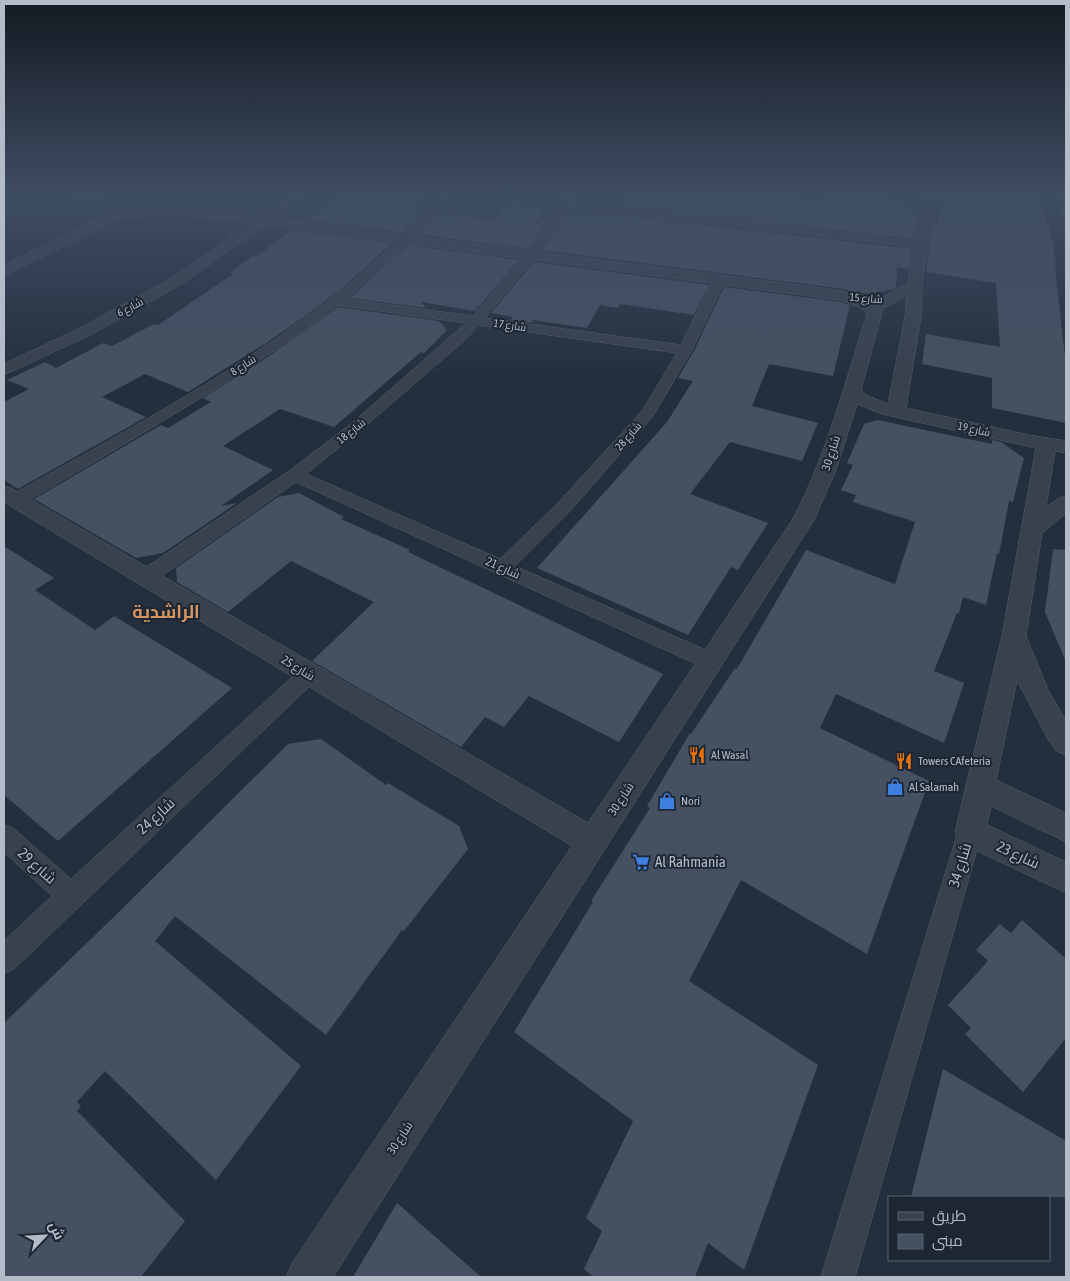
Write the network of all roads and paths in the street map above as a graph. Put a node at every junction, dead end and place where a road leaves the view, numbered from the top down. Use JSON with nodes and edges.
{"nodes":[{"id":1,"x":31,"y":257,"type":"edge"},
{"id":2,"x":215,"y":257,"type":"edge"},
{"id":3,"x":386,"y":257,"type":"edge"},
{"id":4,"x":530,"y":257,"type":"edge"},
{"id":5,"x":544,"y":257,"type":"edge"},
{"id":6,"x":919,"y":257,"type":"edge"},
{"id":7,"x":4,"y":270,"type":"edge"},
{"id":8,"x":719,"y":280,"type":"junction"},
{"id":9,"x":915,"y":285,"type":"junction"},
{"id":10,"x":844,"y":296,"type":"junction"},
{"id":11,"x":887,"y":299,"type":"junction"},
{"id":12,"x":336,"y":301,"type":"junction"},
{"id":13,"x":874,"y":312,"type":"junction"},
{"id":14,"x":913,"y":317,"type":"junction"},
{"id":15,"x":477,"y":321,"type":"junction"},
{"id":16,"x":685,"y":350,"type":"junction"},
{"id":17,"x":4,"y":370,"type":"edge"},
{"id":18,"x":848,"y":403,"type":"junction"},
{"id":19,"x":889,"y":410,"type":"junction"},
{"id":20,"x":1056,"y":446,"type":"edge"},
{"id":21,"x":295,"y":475,"type":"junction"},
{"id":22,"x":10,"y":497,"type":"edge"},
{"id":23,"x":1066,"y":503,"type":"edge"},
{"id":24,"x":1030,"y":532,"type":"junction"},
{"id":25,"x":502,"y":568,"type":"junction"},
{"id":26,"x":146,"y":577,"type":"junction"},
{"id":27,"x":1014,"y":636,"type":"junction"},
{"id":28,"x":710,"y":662,"type":"junction"},
{"id":29,"x":309,"y":674,"type":"junction"},
{"id":30,"x":1066,"y":743,"type":"edge"},
{"id":31,"x":982,"y":787,"type":"junction"},
{"id":32,"x":1066,"y":828,"type":"edge"},
{"id":33,"x":970,"y":832,"type":"junction"},
{"id":34,"x":4,"y":836,"type":"edge"},
{"id":35,"x":593,"y":842,"type":"junction"},
{"id":36,"x":1066,"y":878,"type":"edge"},
{"id":37,"x":71,"y":896,"type":"junction"},
{"id":38,"x":4,"y":959,"type":"edge"},
{"id":39,"x":308,"y":1277,"type":"edge"},
{"id":40,"x":838,"y":1277,"type":"edge"}],
"edges":[{"from":1,"to":7,"type":"street"},
{"from":2,"to":17,"type":"street","name":"شارع 6"},
{"from":3,"to":12,"type":"street","name":"شارع 8"},
{"from":4,"to":15,"type":"street","name":"شارع 18"},
{"from":5,"to":8,"type":"street","name":"شارع 15"},
{"from":6,"to":9,"type":"street"},
{"from":8,"to":10,"type":"street","name":"شارع 15"},
{"from":8,"to":16,"type":"street","name":"شارع 28"},
{"from":9,"to":11,"type":"street"},
{"from":9,"to":14,"type":"street"},
{"from":10,"to":11,"type":"street","name":"شارع 15"},
{"from":10,"to":13,"type":"street","name":"شارع 15"},
{"from":11,"to":13,"type":"street","name":"شارع 30"},
{"from":11,"to":14,"type":"street","name":"شارع 15"},
{"from":12,"to":15,"type":"street","name":"شارع 17"},
{"from":12,"to":22,"type":"street","name":"شارع 8"},
{"from":13,"to":18,"type":"street","name":"شارع 30"},
{"from":14,"to":19,"type":"street"},
{"from":15,"to":16,"type":"street","name":"شارع 17"},
{"from":15,"to":21,"type":"street","name":"شارع 18"},
{"from":16,"to":25,"type":"street","name":"شارع 28"},
{"from":18,"to":19,"type":"street","name":"شارع 19"},
{"from":18,"to":28,"type":"street","name":"شارع 30"},
{"from":19,"to":20,"type":"street","name":"شارع 19"},
{"from":20,"to":24,"type":"street","name":"شارع 34"},
{"from":21,"to":25,"type":"street","name":"شارع 21"},
{"from":21,"to":26,"type":"street","name":"شارع 18"},
{"from":22,"to":26,"type":"street","name":"شارع 25"},
{"from":23,"to":24,"type":"street"},
{"from":24,"to":27,"type":"street","name":"شارع 34"},
{"from":25,"to":28,"type":"street","name":"شارع 21"},
{"from":26,"to":29,"type":"street","name":"شارع 25"},
{"from":27,"to":30,"type":"street"},
{"from":27,"to":31,"type":"street","name":"شارع 34"},
{"from":28,"to":35,"type":"street","name":"شارع 30"},
{"from":29,"to":35,"type":"street","name":"شارع 25"},
{"from":29,"to":37,"type":"street","name":"شارع 24"},
{"from":31,"to":32,"type":"street"},
{"from":31,"to":33,"type":"street","name":"شارع 34"},
{"from":33,"to":36,"type":"street","name":"شارع 23"},
{"from":33,"to":40,"type":"street","name":"شارع 34"},
{"from":34,"to":37,"type":"street","name":"شارع 29"},
{"from":35,"to":39,"type":"street","name":"شارع 30"},
{"from":37,"to":38,"type":"street","name":"شارع 24"}]}
